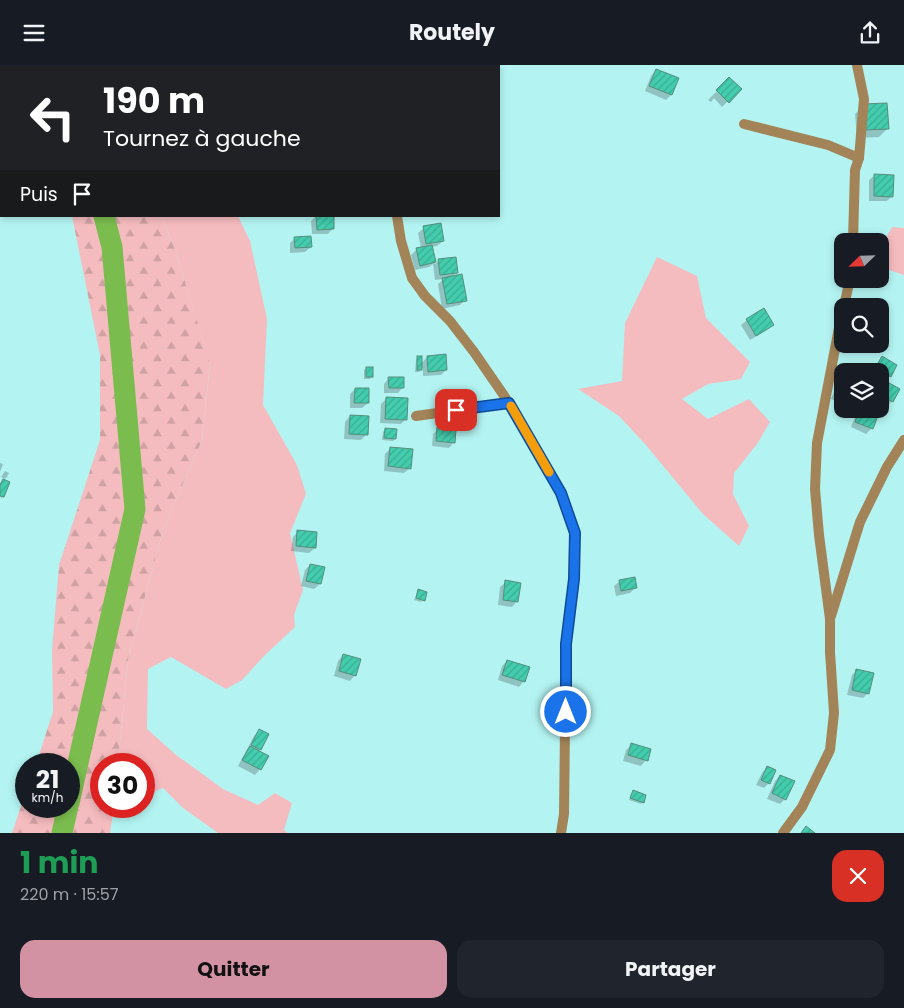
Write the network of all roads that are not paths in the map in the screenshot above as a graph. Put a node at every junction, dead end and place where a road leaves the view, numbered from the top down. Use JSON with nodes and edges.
{"nodes":[{"id":1,"x":857,"y":65,"type":"edge"},
{"id":2,"x":744,"y":124,"type":"dead end"},
{"id":3,"x":858,"y":158,"type":"junction"},
{"id":4,"x":397,"y":217,"type":"edge"},
{"id":5,"x":853,"y":233,"type":"edge"},
{"id":6,"x":834,"y":349,"type":"edge"},
{"id":7,"x":509,"y":403,"type":"junction"},
{"id":8,"x":416,"y":416,"type":"dead end"},
{"id":9,"x":904,"y":440,"type":"edge"},
{"id":10,"x":830,"y":619,"type":"junction"},
{"id":11,"x":561,"y":833,"type":"edge"},
{"id":12,"x":783,"y":833,"type":"edge"}],
"edges":[{"from":1,"to":3,"type":"street"},
{"from":2,"to":3,"type":"street"},
{"from":3,"to":5,"type":"street"},
{"from":4,"to":7,"type":"street"},
{"from":6,"to":10,"type":"street"},
{"from":7,"to":8,"type":"street"},
{"from":7,"to":11,"type":"street"},
{"from":9,"to":10,"type":"street"},
{"from":10,"to":12,"type":"street"}]}
